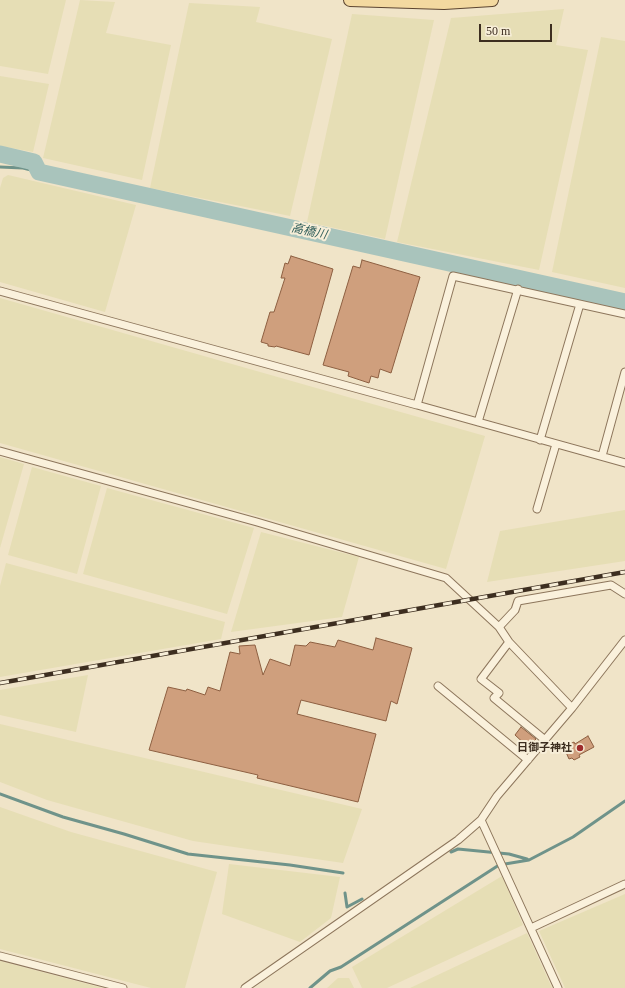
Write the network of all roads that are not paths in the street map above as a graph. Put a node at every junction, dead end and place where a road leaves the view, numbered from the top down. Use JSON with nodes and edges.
{"nodes":[{"id":1,"x":350,"y":0,"type":"edge"},
{"id":2,"x":492,"y":0,"type":"edge"},
{"id":3,"x":0,"y":290,"type":"edge"},
{"id":4,"x":518,"y":290,"type":"junction"},
{"id":5,"x":580,"y":304,"type":"junction"},
{"id":6,"x":625,"y":314,"type":"edge"},
{"id":7,"x":625,"y":372,"type":"edge"},
{"id":8,"x":416,"y":405,"type":"junction"},
{"id":9,"x":478,"y":422,"type":"junction"},
{"id":10,"x":540,"y":440,"type":"junction"},
{"id":11,"x":556,"y":444,"type":"junction"},
{"id":12,"x":0,"y":451,"type":"edge"},
{"id":13,"x":602,"y":456,"type":"junction"},
{"id":14,"x":625,"y":463,"type":"edge"},
{"id":15,"x":537,"y":509,"type":"dead end"},
{"id":16,"x":625,"y":594,"type":"edge"},
{"id":17,"x":499,"y":627,"type":"junction"},
{"id":18,"x":625,"y":640,"type":"edge"},
{"id":19,"x":509,"y":642,"type":"junction"},
{"id":20,"x":438,"y":686,"type":"dead end"},
{"id":21,"x":572,"y":708,"type":"junction"},
{"id":22,"x":545,"y":740,"type":"junction"},
{"id":23,"x":528,"y":760,"type":"junction"},
{"id":24,"x":481,"y":820,"type":"junction"},
{"id":25,"x":625,"y":884,"type":"edge"},
{"id":26,"x":531,"y":928,"type":"junction"},
{"id":27,"x":0,"y":956,"type":"edge"},
{"id":28,"x":123,"y":988,"type":"edge"},
{"id":29,"x":245,"y":988,"type":"edge"},
{"id":30,"x":558,"y":988,"type":"edge"}],
"edges":[{"from":1,"to":2,"type":"main road"},
{"from":3,"to":8,"type":"street"},
{"from":4,"to":5,"type":"street"},
{"from":4,"to":8,"type":"street"},
{"from":4,"to":9,"type":"street"},
{"from":5,"to":6,"type":"street"},
{"from":5,"to":10,"type":"street"},
{"from":7,"to":13,"type":"street"},
{"from":8,"to":9,"type":"street"},
{"from":9,"to":10,"type":"street"},
{"from":10,"to":11,"type":"street"},
{"from":11,"to":13,"type":"street"},
{"from":11,"to":15,"type":"street"},
{"from":12,"to":17,"type":"street"},
{"from":13,"to":14,"type":"street"},
{"from":16,"to":17,"type":"street"},
{"from":17,"to":19,"type":"street"},
{"from":18,"to":21,"type":"street"},
{"from":19,"to":21,"type":"street"},
{"from":19,"to":22,"type":"street"},
{"from":20,"to":23,"type":"street"},
{"from":21,"to":22,"type":"street"},
{"from":22,"to":23,"type":"street"},
{"from":23,"to":24,"type":"street"},
{"from":24,"to":26,"type":"street"},
{"from":24,"to":29,"type":"street"},
{"from":25,"to":26,"type":"street"},
{"from":26,"to":30,"type":"street"},
{"from":27,"to":28,"type":"street"}]}
